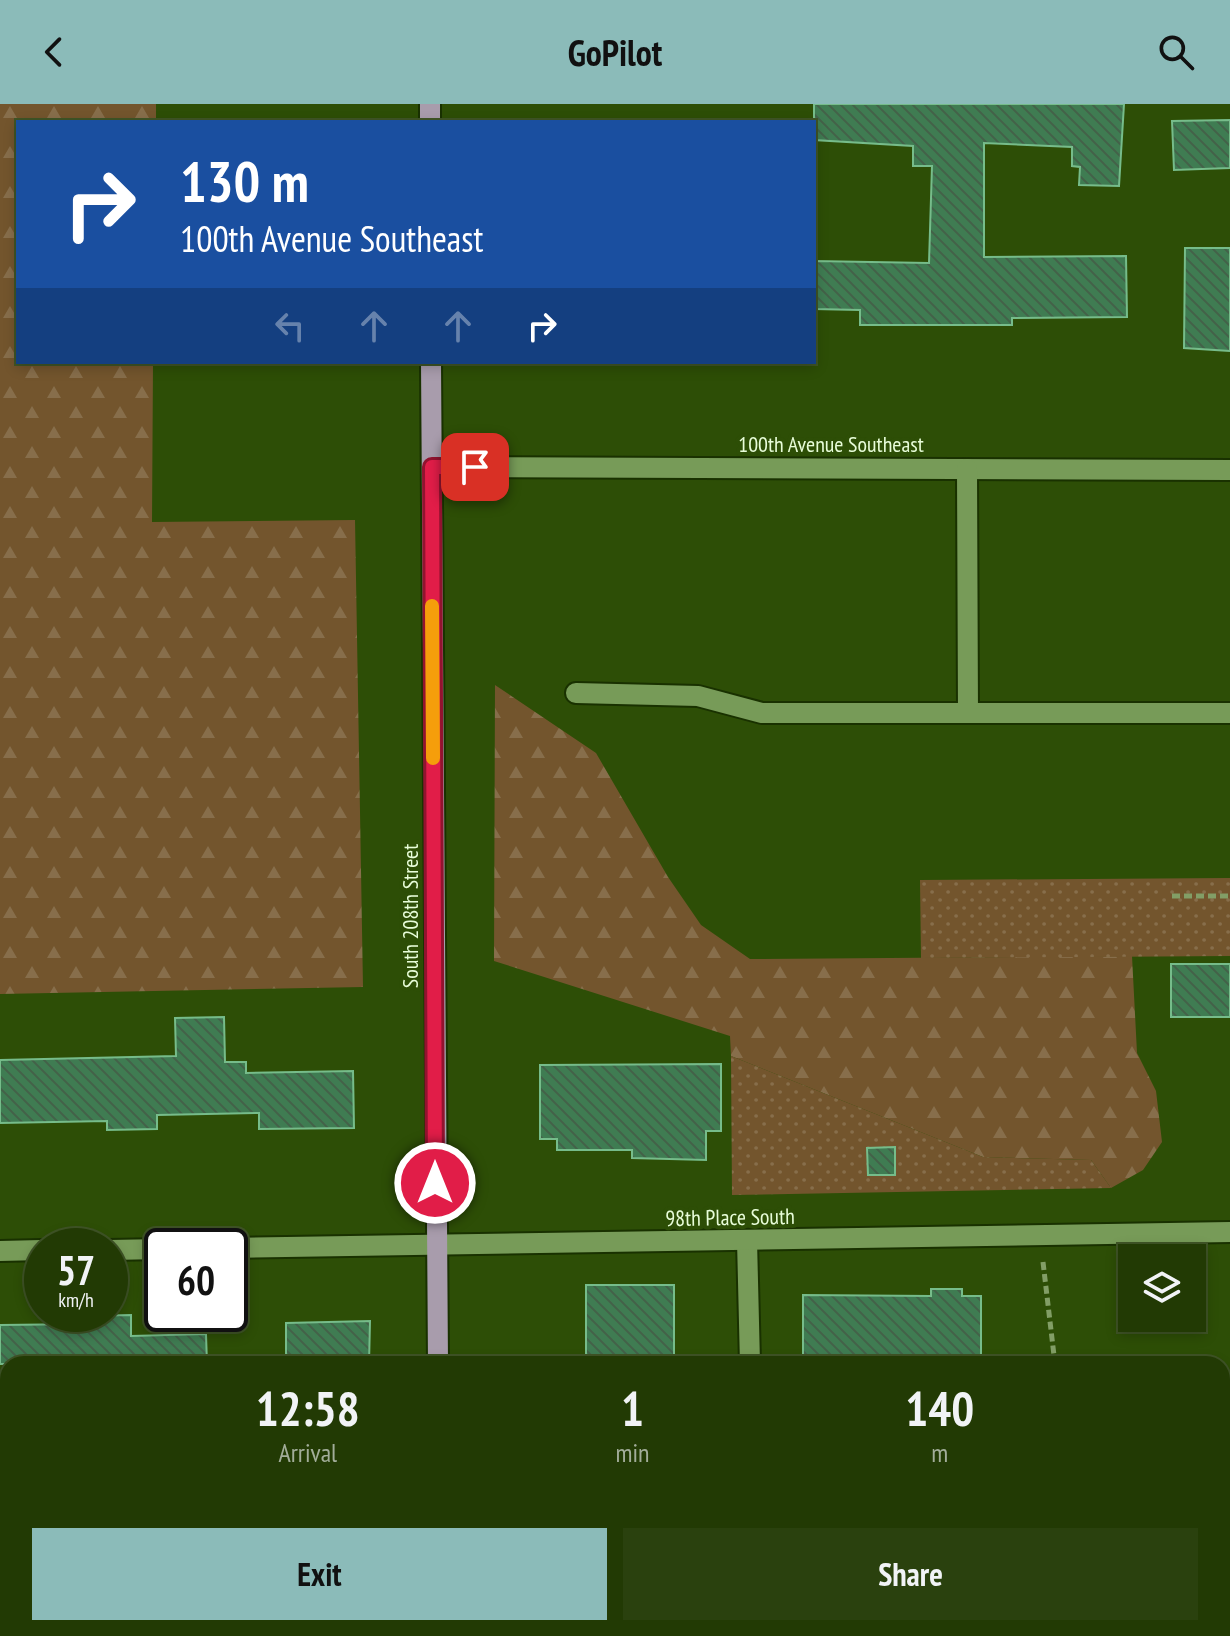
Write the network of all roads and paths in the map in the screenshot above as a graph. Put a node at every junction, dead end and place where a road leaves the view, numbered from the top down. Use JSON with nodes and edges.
{"nodes":[{"id":1,"x":431,"y":364,"type":"edge"},
{"id":2,"x":432,"y":467,"type":"junction"},
{"id":3,"x":967,"y":469,"type":"junction"},
{"id":4,"x":1230,"y":470,"type":"edge"},
{"id":5,"x":576,"y":693,"type":"dead end"},
{"id":6,"x":968,"y":713,"type":"junction"},
{"id":7,"x":1230,"y":713,"type":"edge"},
{"id":8,"x":1172,"y":896,"type":"dead end"},
{"id":9,"x":1230,"y":896,"type":"edge"},
{"id":10,"x":1230,"y":1232,"type":"edge"},
{"id":11,"x":1043,"y":1236,"type":"junction"},
{"id":12,"x":747,"y":1240,"type":"junction"},
{"id":13,"x":435,"y":1245,"type":"junction"},
{"id":14,"x":248,"y":1248,"type":"edge"},
{"id":15,"x":24,"y":1250,"type":"edge"},
{"id":16,"x":0,"y":1251,"type":"edge"},
{"id":17,"x":438,"y":1356,"type":"edge"},
{"id":18,"x":750,"y":1356,"type":"edge"},
{"id":19,"x":1054,"y":1356,"type":"edge"}],
"edges":[{"from":1,"to":2,"type":"main road","name":"South 208th Street"},
{"from":2,"to":3,"type":"street","name":"100th Avenue Southeast"},
{"from":2,"to":13,"type":"main road","name":"South 208th Street"},
{"from":3,"to":4,"type":"street","name":"100th Avenue Southeast"},
{"from":3,"to":6,"type":"street"},
{"from":5,"to":6,"type":"street"},
{"from":6,"to":7,"type":"street"},
{"from":8,"to":9,"type":"path"},
{"from":10,"to":11,"type":"street","name":"98th Place South"},
{"from":11,"to":12,"type":"street","name":"98th Place South"},
{"from":11,"to":19,"type":"path"},
{"from":12,"to":13,"type":"street","name":"98th Place South"},
{"from":12,"to":18,"type":"street"},
{"from":13,"to":14,"type":"street","name":"98th Place South"},
{"from":13,"to":17,"type":"main road","name":"South 208th Street"},
{"from":15,"to":16,"type":"street"}]}
